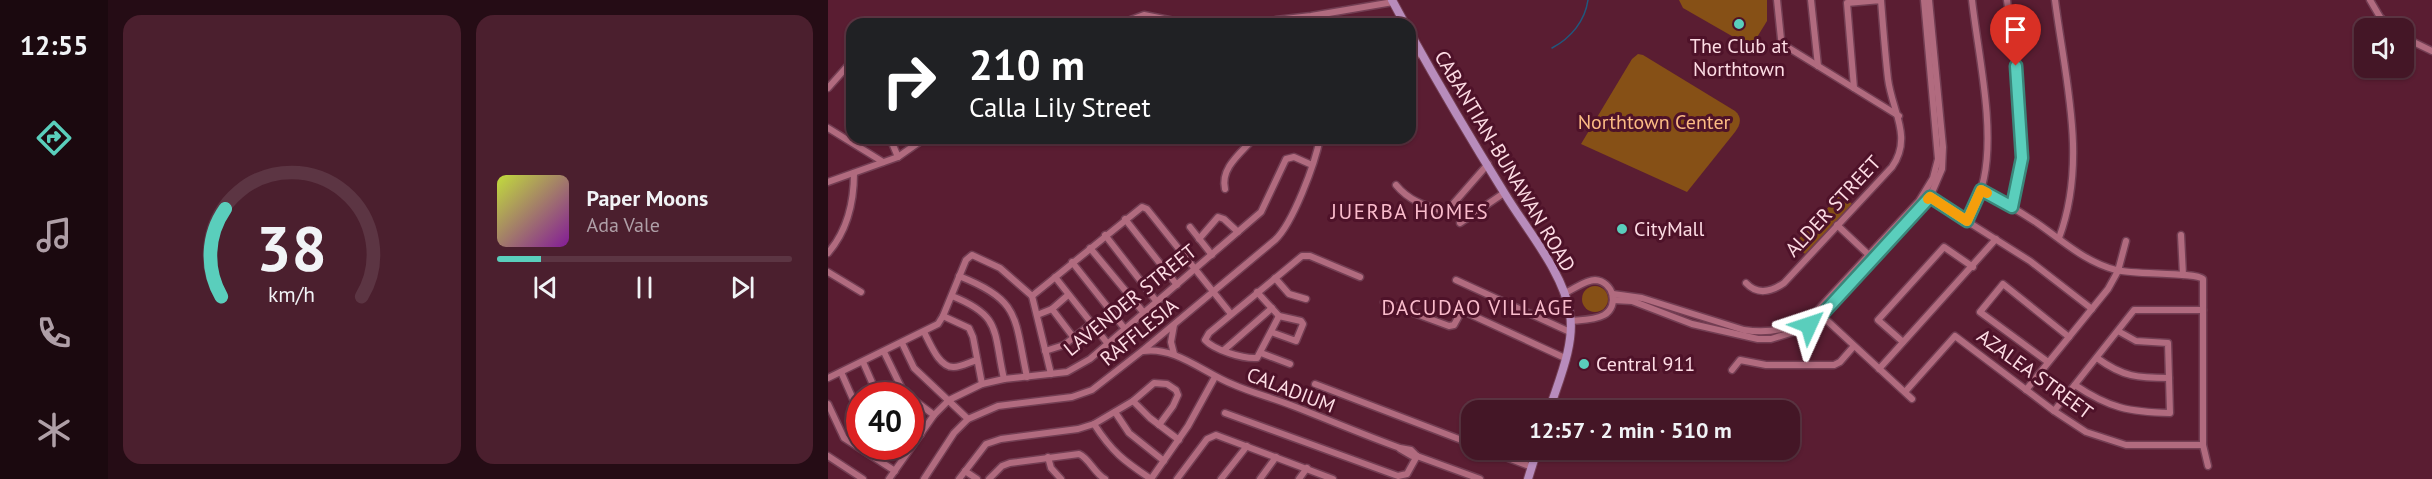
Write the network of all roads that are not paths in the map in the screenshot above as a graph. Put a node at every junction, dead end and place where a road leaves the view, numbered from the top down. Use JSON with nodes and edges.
{"nodes":[{"id":1,"x":1777,"y":0,"type":"edge"},
{"id":2,"x":1812,"y":0,"type":"edge"},
{"id":3,"x":1881,"y":0,"type":"edge"},
{"id":4,"x":1923,"y":0,"type":"edge"},
{"id":5,"x":1929,"y":0,"type":"edge"},
{"id":6,"x":1972,"y":0,"type":"edge"},
{"id":7,"x":2007,"y":0,"type":"edge"},
{"id":8,"x":2055,"y":0,"type":"edge"},
{"id":9,"x":2370,"y":0,"type":"edge"},
{"id":10,"x":1392,"y":1,"type":"edge"},
{"id":11,"x":1136,"y":18,"type":"edge"},
{"id":12,"x":1159,"y":18,"type":"edge"},
{"id":13,"x":1290,"y":18,"type":"edge"},
{"id":14,"x":1402,"y":18,"type":"edge"},
{"id":15,"x":2382,"y":18,"type":"edge"},
{"id":16,"x":2414,"y":42,"type":"edge"},
{"id":17,"x":1416,"y":44,"type":"edge"},
{"id":18,"x":2432,"y":51,"type":"edge"},
{"id":19,"x":1421,"y":53,"type":"junction"},
{"id":20,"x":1416,"y":55,"type":"edge"},
{"id":21,"x":1818,"y":66,"type":"junction"},
{"id":22,"x":846,"y":68,"type":"edge"},
{"id":23,"x":828,"y":88,"type":"edge"},
{"id":24,"x":1854,"y":88,"type":"junction"},
{"id":25,"x":1891,"y":93,"type":"junction"},
{"id":26,"x":1880,"y":105,"type":"junction"},
{"id":27,"x":1899,"y":117,"type":"junction"},
{"id":28,"x":828,"y":128,"type":"edge"},
{"id":29,"x":846,"y":139,"type":"edge"},
{"id":30,"x":854,"y":144,"type":"edge"},
{"id":31,"x":893,"y":144,"type":"edge"},
{"id":32,"x":917,"y":144,"type":"edge"},
{"id":33,"x":1249,"y":144,"type":"edge"},
{"id":34,"x":1318,"y":144,"type":"edge"},
{"id":35,"x":898,"y":157,"type":"junction"},
{"id":36,"x":883,"y":162,"type":"junction"},
{"id":37,"x":1488,"y":164,"type":"junction"},
{"id":38,"x":1312,"y":165,"type":"junction"},
{"id":39,"x":854,"y":173,"type":"junction"},
{"id":40,"x":828,"y":182,"type":"edge"},
{"id":41,"x":1396,"y":185,"type":"dead end"},
{"id":42,"x":1225,"y":189,"type":"dead end"},
{"id":43,"x":1981,"y":190,"type":"junction"},
{"id":44,"x":1504,"y":193,"type":"junction"},
{"id":45,"x":1927,"y":196,"type":"junction"},
{"id":46,"x":2012,"y":207,"type":"junction"},
{"id":47,"x":1125,"y":219,"type":"junction"},
{"id":48,"x":1967,"y":221,"type":"junction"},
{"id":49,"x":1460,"y":223,"type":"dead end"},
{"id":50,"x":1837,"y":225,"type":"junction"},
{"id":51,"x":1190,"y":227,"type":"dead end"},
{"id":52,"x":1238,"y":232,"type":"junction"},
{"id":53,"x":1105,"y":235,"type":"junction"},
{"id":54,"x":2181,"y":235,"type":"dead end"},
{"id":55,"x":1199,"y":238,"type":"junction"},
{"id":56,"x":2059,"y":238,"type":"junction"},
{"id":57,"x":1996,"y":239,"type":"junction"},
{"id":58,"x":2126,"y":241,"type":"dead end"},
{"id":59,"x":1090,"y":248,"type":"junction"},
{"id":60,"x":828,"y":253,"type":"edge"},
{"id":61,"x":1212,"y":255,"type":"junction"},
{"id":62,"x":1871,"y":257,"type":"junction"},
{"id":63,"x":1072,"y":262,"type":"junction"},
{"id":64,"x":1973,"y":267,"type":"junction"},
{"id":65,"x":1195,"y":269,"type":"junction"},
{"id":66,"x":2118,"y":271,"type":"junction"},
{"id":67,"x":828,"y":272,"type":"edge"},
{"id":68,"x":2183,"y":275,"type":"junction"},
{"id":69,"x":958,"y":276,"type":"junction"},
{"id":70,"x":1055,"y":277,"type":"junction"},
{"id":71,"x":1360,"y":277,"type":"dead end"},
{"id":72,"x":1275,"y":278,"type":"junction"},
{"id":73,"x":1456,"y":280,"type":"dead end"},
{"id":74,"x":1746,"y":283,"type":"dead end"},
{"id":75,"x":1177,"y":285,"type":"junction"},
{"id":76,"x":861,"y":292,"type":"dead end"},
{"id":77,"x":1213,"y":292,"type":"junction"},
{"id":78,"x":1257,"y":292,"type":"junction"},
{"id":79,"x":1068,"y":294,"type":"junction"},
{"id":80,"x":1564,"y":294,"type":"junction"},
{"id":81,"x":952,"y":296,"type":"junction"},
{"id":82,"x":1032,"y":296,"type":"junction"},
{"id":83,"x":1613,"y":297,"type":"junction"},
{"id":84,"x":1306,"y":299,"type":"dead end"},
{"id":85,"x":1157,"y":302,"type":"junction"},
{"id":86,"x":1384,"y":302,"type":"dead end"},
{"id":87,"x":1272,"y":308,"type":"junction"},
{"id":88,"x":1052,"y":309,"type":"junction"},
{"id":89,"x":2092,"y":309,"type":"junction"},
{"id":90,"x":2203,"y":310,"type":"junction"},
{"id":91,"x":1144,"y":313,"type":"junction"},
{"id":92,"x":1819,"y":313,"type":"junction"},
{"id":93,"x":1231,"y":314,"type":"junction"},
{"id":94,"x":1037,"y":315,"type":"junction"},
{"id":95,"x":943,"y":316,"type":"junction"},
{"id":96,"x":1279,"y":316,"type":"junction"},
{"id":97,"x":1571,"y":321,"type":"junction"},
{"id":98,"x":1091,"y":324,"type":"junction"},
{"id":99,"x":1175,"y":324,"type":"junction"},
{"id":100,"x":1125,"y":329,"type":"junction"},
{"id":101,"x":2118,"y":331,"type":"junction"},
{"id":102,"x":924,"y":332,"type":"junction"},
{"id":103,"x":1271,"y":332,"type":"junction"},
{"id":104,"x":1570,"y":332,"type":"junction"},
{"id":105,"x":2069,"y":337,"type":"junction"},
{"id":106,"x":1074,"y":338,"type":"junction"},
{"id":107,"x":1903,"y":342,"type":"junction"},
{"id":108,"x":902,"y":343,"type":"junction"},
{"id":109,"x":1108,"y":344,"type":"junction"},
{"id":110,"x":1854,"y":346,"type":"junction"},
{"id":111,"x":1224,"y":350,"type":"junction"},
{"id":112,"x":884,"y":351,"type":"junction"},
{"id":113,"x":1045,"y":351,"type":"junction"},
{"id":114,"x":1142,"y":351,"type":"junction"},
{"id":115,"x":1261,"y":352,"type":"junction"},
{"id":116,"x":1174,"y":354,"type":"junction"},
{"id":117,"x":1565,"y":358,"type":"junction"},
{"id":118,"x":2097,"y":358,"type":"junction"},
{"id":119,"x":977,"y":360,"type":"junction"},
{"id":120,"x":863,"y":362,"type":"junction"},
{"id":121,"x":2048,"y":362,"type":"junction"},
{"id":122,"x":1290,"y":364,"type":"dead end"},
{"id":123,"x":1879,"y":369,"type":"junction"},
{"id":124,"x":1732,"y":370,"type":"dead end"},
{"id":125,"x":841,"y":372,"type":"junction"},
{"id":126,"x":1052,"y":374,"type":"junction"},
{"id":127,"x":1027,"y":376,"type":"junction"},
{"id":128,"x":1215,"y":377,"type":"junction"},
{"id":129,"x":828,"y":378,"type":"edge"},
{"id":130,"x":2169,"y":378,"type":"junction"},
{"id":131,"x":1004,"y":379,"type":"junction"},
{"id":132,"x":872,"y":382,"type":"edge"},
{"id":133,"x":898,"y":382,"type":"edge"},
{"id":134,"x":846,"y":383,"type":"edge"},
{"id":135,"x":982,"y":384,"type":"junction"},
{"id":136,"x":1315,"y":384,"type":"dead end"},
{"id":137,"x":2075,"y":385,"type":"junction"},
{"id":138,"x":2026,"y":390,"type":"junction"},
{"id":139,"x":1905,"y":392,"type":"junction"},
{"id":140,"x":1912,"y":399,"type":"dead end"},
{"id":141,"x":949,"y":400,"type":"junction"},
{"id":142,"x":1552,"y":400,"type":"edge"},
{"id":143,"x":1133,"y":401,"type":"junction"},
{"id":144,"x":828,"y":404,"type":"edge"},
{"id":145,"x":924,"y":408,"type":"edge"},
{"id":146,"x":2054,"y":411,"type":"junction"},
{"id":147,"x":1115,"y":412,"type":"junction"},
{"id":148,"x":1225,"y":413,"type":"dead end"},
{"id":149,"x":934,"y":415,"type":"junction"},
{"id":150,"x":968,"y":419,"type":"junction"},
{"id":151,"x":1094,"y":424,"type":"junction"},
{"id":152,"x":1159,"y":425,"type":"junction"},
{"id":153,"x":924,"y":430,"type":"edge"},
{"id":154,"x":1179,"y":440,"type":"junction"},
{"id":155,"x":1461,"y":440,"type":"edge"},
{"id":156,"x":2203,"y":445,"type":"junction"},
{"id":157,"x":1246,"y":446,"type":"junction"},
{"id":158,"x":828,"y":456,"type":"edge"},
{"id":159,"x":1417,"y":456,"type":"junction"},
{"id":160,"x":1276,"y":457,"type":"junction"},
{"id":161,"x":1048,"y":458,"type":"junction"},
{"id":162,"x":903,"y":460,"type":"edge"},
{"id":163,"x":1513,"y":460,"type":"edge"},
{"id":164,"x":1534,"y":460,"type":"edge"},
{"id":165,"x":1164,"y":461,"type":"junction"},
{"id":166,"x":2208,"y":466,"type":"dead end"},
{"id":167,"x":1532,"y":467,"type":"junction"},
{"id":168,"x":1307,"y":468,"type":"junction"},
{"id":169,"x":895,"y":471,"type":"junction"},
{"id":170,"x":965,"y":471,"type":"junction"},
{"id":171,"x":927,"y":478,"type":"edge"},
{"id":172,"x":862,"y":479,"type":"edge"},
{"id":173,"x":889,"y":479,"type":"edge"},
{"id":174,"x":959,"y":479,"type":"edge"},
{"id":175,"x":977,"y":479,"type":"edge"},
{"id":176,"x":989,"y":479,"type":"edge"},
{"id":177,"x":1061,"y":479,"type":"edge"},
{"id":178,"x":1105,"y":479,"type":"edge"},
{"id":179,"x":1151,"y":479,"type":"edge"},
{"id":180,"x":1177,"y":479,"type":"edge"},
{"id":181,"x":1221,"y":479,"type":"edge"},
{"id":182,"x":1260,"y":479,"type":"edge"},
{"id":183,"x":1299,"y":479,"type":"edge"},
{"id":184,"x":1333,"y":479,"type":"edge"},
{"id":185,"x":1480,"y":479,"type":"edge"},
{"id":186,"x":1528,"y":479,"type":"edge"}],
"edges":[{"from":1,"to":21,"type":"street"},
{"from":2,"to":21,"type":"street"},
{"from":3,"to":24,"type":"street"},
{"from":3,"to":25,"type":"street","name":"ALDER STREET"},
{"from":4,"to":45,"type":"street"},
{"from":5,"to":45,"type":"street"},
{"from":6,"to":43,"type":"street"},
{"from":7,"to":46,"type":"street"},
{"from":8,"to":56,"type":"street"},
{"from":9,"to":15,"type":"street"},
{"from":10,"to":13,"type":"street"},
{"from":10,"to":14,"type":"main road"},
{"from":11,"to":12,"type":"street"},
{"from":16,"to":18,"type":"street"},
{"from":17,"to":19,"type":"main road","name":"CABANTIAN-BUNAWAN ROAD"},
{"from":19,"to":20,"type":"street"},
{"from":19,"to":37,"type":"main road","name":"CABANTIAN-BUNAWAN ROAD"},
{"from":21,"to":24,"type":"street"},
{"from":22,"to":23,"type":"street"},
{"from":24,"to":26,"type":"street"},
{"from":25,"to":26,"type":"street"},
{"from":25,"to":27,"type":"street","name":"ALDER STREET"},
{"from":26,"to":27,"type":"street"},
{"from":27,"to":50,"type":"street","name":"ALDER STREET"},
{"from":28,"to":29,"type":"street"},
{"from":30,"to":36,"type":"street"},
{"from":31,"to":35,"type":"street"},
{"from":32,"to":35,"type":"street"},
{"from":33,"to":42,"type":"street"},
{"from":34,"to":38,"type":"street","name":"RAFFLESIA"},
{"from":35,"to":36,"type":"street"},
{"from":36,"to":39,"type":"street"},
{"from":37,"to":41,"type":"street"},
{"from":37,"to":44,"type":"main road","name":"CABANTIAN-BUNAWAN ROAD"},
{"from":38,"to":52,"type":"street","name":"LAVENDER STREET"},
{"from":38,"to":77,"type":"street","name":"RAFFLESIA"},
{"from":39,"to":40,"type":"street"},
{"from":39,"to":60,"type":"street"},
{"from":43,"to":46,"type":"street"},
{"from":43,"to":48,"type":"street"},
{"from":44,"to":49,"type":"street"},
{"from":44,"to":80,"type":"main road","name":"CABANTIAN-BUNAWAN ROAD"},
{"from":45,"to":48,"type":"street"},
{"from":45,"to":62,"type":"street"},
{"from":46,"to":56,"type":"street"},
{"from":47,"to":53,"type":"street"},
{"from":47,"to":65,"type":"street"},
{"from":47,"to":75,"type":"street"},
{"from":48,"to":57,"type":"street"},
{"from":50,"to":62,"type":"street"},
{"from":50,"to":74,"type":"street","name":"ALDER STREET"},
{"from":51,"to":55,"type":"street"},
{"from":52,"to":55,"type":"street"},
{"from":52,"to":61,"type":"street","name":"LAVENDER STREET"},
{"from":53,"to":59,"type":"street"},
{"from":53,"to":85,"type":"street"},
{"from":54,"to":68,"type":"street"},
{"from":55,"to":61,"type":"street"},
{"from":56,"to":66,"type":"street"},
{"from":57,"to":64,"type":"street"},
{"from":57,"to":89,"type":"street"},
{"from":58,"to":66,"type":"street"},
{"from":59,"to":63,"type":"street"},
{"from":59,"to":91,"type":"street"},
{"from":61,"to":65,"type":"street","name":"LAVENDER STREET"},
{"from":62,"to":92,"type":"street"},
{"from":63,"to":70,"type":"street"},
{"from":63,"to":100,"type":"street"},
{"from":64,"to":107,"type":"street"},
{"from":64,"to":107,"type":"street"},
{"from":65,"to":75,"type":"street","name":"LAVENDER STREET"},
{"from":65,"to":77,"type":"street"},
{"from":66,"to":68,"type":"street"},
{"from":66,"to":89,"type":"street"},
{"from":67,"to":76,"type":"street"},
{"from":68,"to":90,"type":"street"},
{"from":69,"to":81,"type":"street"},
{"from":69,"to":82,"type":"street"},
{"from":69,"to":127,"type":"street"},
{"from":70,"to":79,"type":"street"},
{"from":70,"to":82,"type":"street"},
{"from":71,"to":72,"type":"street"},
{"from":72,"to":78,"type":"street"},
{"from":72,"to":84,"type":"street"},
{"from":73,"to":104,"type":"street"},
{"from":75,"to":85,"type":"street","name":"LAVENDER STREET"},
{"from":77,"to":93,"type":"street"},
{"from":77,"to":99,"type":"street","name":"RAFFLESIA"},
{"from":78,"to":87,"type":"street"},
{"from":78,"to":93,"type":"street"},
{"from":79,"to":88,"type":"street"},
{"from":79,"to":98,"type":"street"},
{"from":80,"to":83,"type":"street"},
{"from":80,"to":97,"type":"main road","name":"CABANTIAN-BUNAWAN ROAD"},
{"from":81,"to":95,"type":"street"},
{"from":81,"to":131,"type":"street"},
{"from":82,"to":94,"type":"street"},
{"from":83,"to":92,"type":"street"},
{"from":83,"to":97,"type":"street"},
{"from":85,"to":91,"type":"street","name":"LAVENDER STREET"},
{"from":86,"to":117,"type":"street"},
{"from":87,"to":96,"type":"street"},
{"from":87,"to":111,"type":"street"},
{"from":88,"to":94,"type":"street"},
{"from":88,"to":106,"type":"street"},
{"from":89,"to":105,"type":"street"},
{"from":90,"to":101,"type":"street"},
{"from":90,"to":156,"type":"street"},
{"from":91,"to":100,"type":"street","name":"LAVENDER STREET"},
{"from":92,"to":110,"type":"street"},
{"from":93,"to":111,"type":"street"},
{"from":94,"to":113,"type":"street"},
{"from":95,"to":102,"type":"street"},
{"from":95,"to":119,"type":"street"},
{"from":96,"to":103,"type":"street"},
{"from":96,"to":103,"type":"street"},
{"from":97,"to":104,"type":"main road","name":"CABANTIAN-BUNAWAN ROAD"},
{"from":98,"to":106,"type":"street"},
{"from":98,"to":109,"type":"street"},
{"from":99,"to":114,"type":"street","name":"RAFFLESIA"},
{"from":99,"to":116,"type":"street"},
{"from":100,"to":109,"type":"street","name":"LAVENDER STREET"},
{"from":101,"to":118,"type":"street"},
{"from":101,"to":130,"type":"street"},
{"from":102,"to":108,"type":"street"},
{"from":102,"to":119,"type":"street"},
{"from":103,"to":115,"type":"street"},
{"from":104,"to":117,"type":"main road","name":"CABANTIAN-BUNAWAN ROAD"},
{"from":105,"to":121,"type":"street"},
{"from":105,"to":121,"type":"street"},
{"from":106,"to":113,"type":"street"},
{"from":107,"to":123,"type":"street"},
{"from":108,"to":112,"type":"street"},
{"from":108,"to":141,"type":"street"},
{"from":109,"to":126,"type":"street","name":"LAVENDER STREET"},
{"from":110,"to":123,"type":"street"},
{"from":110,"to":124,"type":"street"},
{"from":111,"to":115,"type":"street"},
{"from":112,"to":120,"type":"street"},
{"from":112,"to":133,"type":"street"},
{"from":113,"to":126,"type":"street"},
{"from":114,"to":116,"type":"street","name":"CALADIUM"},
{"from":114,"to":150,"type":"street","name":"RAFFLESIA"},
{"from":115,"to":122,"type":"street"},
{"from":116,"to":128,"type":"street","name":"CALADIUM"},
{"from":117,"to":142,"type":"main road","name":"CABANTIAN-BUNAWAN ROAD"},
{"from":118,"to":130,"type":"street"},
{"from":118,"to":137,"type":"street"},
{"from":119,"to":135,"type":"street"},
{"from":120,"to":125,"type":"street"},
{"from":120,"to":132,"type":"street"},
{"from":121,"to":138,"type":"street"},
{"from":123,"to":139,"type":"street"},
{"from":125,"to":129,"type":"street"},
{"from":125,"to":134,"type":"street"},
{"from":126,"to":127,"type":"street","name":"LAVENDER STREET"},
{"from":127,"to":131,"type":"street","name":"LAVENDER STREET"},
{"from":128,"to":154,"type":"street"},
{"from":128,"to":159,"type":"street","name":"CALADIUM"},
{"from":130,"to":137,"type":"street"},
{"from":131,"to":135,"type":"street","name":"LAVENDER STREET"},
{"from":135,"to":141,"type":"street","name":"LAVENDER STREET"},
{"from":136,"to":155,"type":"street"},
{"from":137,"to":146,"type":"street"},
{"from":138,"to":139,"type":"street","name":"AZALEA STREET"},
{"from":138,"to":146,"type":"street","name":"AZALEA STREET"},
{"from":139,"to":140,"type":"street"},
{"from":141,"to":149,"type":"street","name":"LAVENDER STREET"},
{"from":141,"to":150,"type":"street"},
{"from":143,"to":147,"type":"street"},
{"from":143,"to":152,"type":"street"},
{"from":143,"to":152,"type":"street"},
{"from":144,"to":169,"type":"street"},
{"from":145,"to":149,"type":"street"},
{"from":146,"to":156,"type":"street","name":"AZALEA STREET"},
{"from":147,"to":151,"type":"street"},
{"from":147,"to":165,"type":"street"},
{"from":148,"to":159,"type":"street"},
{"from":149,"to":153,"type":"street","name":"LAVENDER STREET"},
{"from":150,"to":171,"type":"street","name":"RAFFLESIA"},
{"from":151,"to":170,"type":"street"},
{"from":151,"to":179,"type":"street"},
{"from":152,"to":154,"type":"street"},
{"from":154,"to":165,"type":"street"},
{"from":156,"to":166,"type":"street"},
{"from":157,"to":160,"type":"street"},
{"from":157,"to":180,"type":"street"},
{"from":157,"to":181,"type":"street"},
{"from":158,"to":172,"type":"street"},
{"from":159,"to":185,"type":"street","name":"CALADIUM"},
{"from":160,"to":168,"type":"street"},
{"from":160,"to":182,"type":"street"},
{"from":161,"to":176,"type":"street"},
{"from":161,"to":177,"type":"street"},
{"from":161,"to":178,"type":"street"},
{"from":162,"to":169,"type":"street","name":"LAVENDER STREET"},
{"from":163,"to":167,"type":"street"},
{"from":164,"to":167,"type":"main road"},
{"from":165,"to":179,"type":"street"},
{"from":167,"to":186,"type":"main road"},
{"from":168,"to":183,"type":"street"},
{"from":168,"to":184,"type":"street"},
{"from":169,"to":173,"type":"street","name":"LAVENDER STREET"},
{"from":170,"to":174,"type":"street"},
{"from":170,"to":175,"type":"street"}]}
